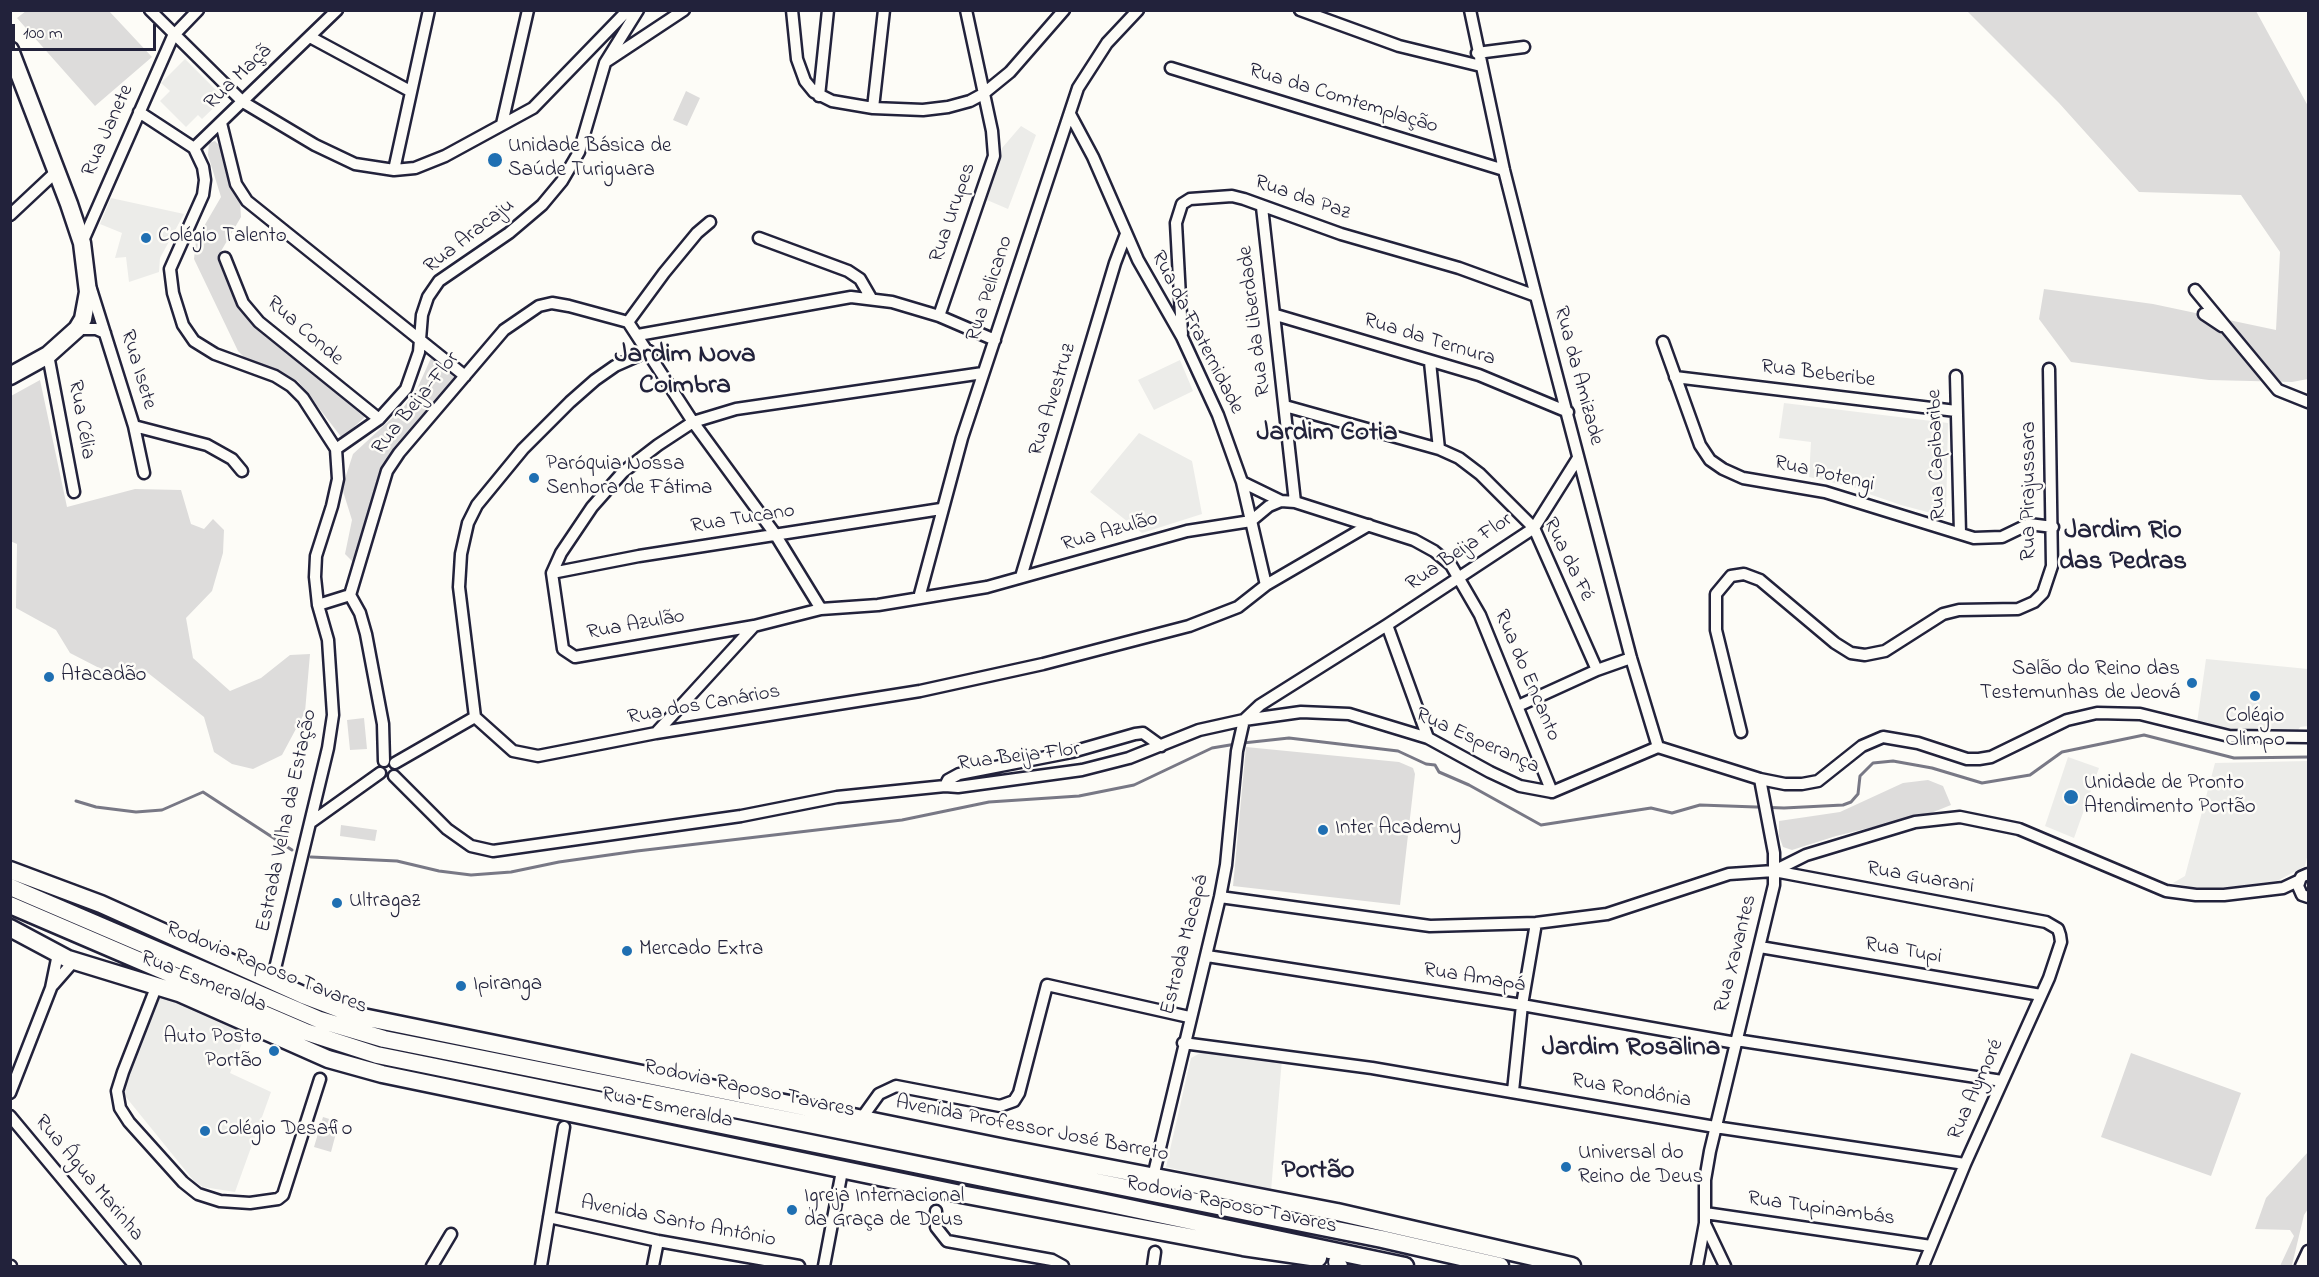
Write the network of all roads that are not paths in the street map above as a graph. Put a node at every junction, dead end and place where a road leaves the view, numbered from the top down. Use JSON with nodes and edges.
{"nodes":[{"id":1,"x":150,"y":10,"type":"edge"},
{"id":2,"x":198,"y":10,"type":"edge"},
{"id":3,"x":337,"y":10,"type":"edge"},
{"id":4,"x":429,"y":10,"type":"edge"},
{"id":5,"x":528,"y":10,"type":"edge"},
{"id":6,"x":628,"y":10,"type":"edge"},
{"id":7,"x":638,"y":10,"type":"edge"},
{"id":8,"x":684,"y":10,"type":"edge"},
{"id":9,"x":792,"y":10,"type":"edge"},
{"id":10,"x":828,"y":10,"type":"edge"},
{"id":11,"x":884,"y":10,"type":"edge"},
{"id":12,"x":966,"y":10,"type":"edge"},
{"id":13,"x":1064,"y":10,"type":"edge"},
{"id":14,"x":1138,"y":10,"type":"edge"},
{"id":15,"x":1300,"y":10,"type":"edge"},
{"id":16,"x":1470,"y":10,"type":"edge"},
{"id":17,"x":173,"y":36,"type":"junction"},
{"id":18,"x":310,"y":37,"type":"junction"},
{"id":19,"x":1524,"y":47,"type":"dead end"},
{"id":20,"x":10,"y":50,"type":"edge"},
{"id":21,"x":1478,"y":54,"type":"junction"},
{"id":22,"x":604,"y":63,"type":"junction"},
{"id":23,"x":1480,"y":66,"type":"junction"},
{"id":24,"x":1171,"y":68,"type":"dead end"},
{"id":25,"x":410,"y":91,"type":"junction"},
{"id":26,"x":983,"y":94,"type":"junction"},
{"id":27,"x":819,"y":96,"type":"junction"},
{"id":28,"x":243,"y":102,"type":"junction"},
{"id":29,"x":873,"y":108,"type":"junction"},
{"id":30,"x":139,"y":111,"type":"junction"},
{"id":31,"x":1070,"y":114,"type":"junction"},
{"id":32,"x":221,"y":123,"type":"junction"},
{"id":33,"x":502,"y":124,"type":"junction"},
{"id":34,"x":194,"y":148,"type":"junction"},
{"id":35,"x":58,"y":170,"type":"junction"},
{"id":36,"x":394,"y":170,"type":"junction"},
{"id":37,"x":1504,"y":170,"type":"junction"},
{"id":38,"x":1262,"y":207,"type":"junction"},
{"id":39,"x":10,"y":215,"type":"edge"},
{"id":40,"x":710,"y":222,"type":"dead end"},
{"id":41,"x":1126,"y":234,"type":"junction"},
{"id":42,"x":759,"y":238,"type":"dead end"},
{"id":43,"x":82,"y":243,"type":"junction"},
{"id":44,"x":225,"y":258,"type":"dead end"},
{"id":45,"x":1138,"y":260,"type":"junction"},
{"id":46,"x":1115,"y":264,"type":"junction"},
{"id":47,"x":88,"y":281,"type":"junction"},
{"id":48,"x":2195,"y":290,"type":"dead end"},
{"id":49,"x":1536,"y":296,"type":"junction"},
{"id":50,"x":872,"y":298,"type":"junction"},
{"id":51,"x":2204,"y":314,"type":"dead end"},
{"id":52,"x":1276,"y":315,"type":"junction"},
{"id":53,"x":939,"y":316,"type":"junction"},
{"id":54,"x":628,"y":322,"type":"junction"},
{"id":55,"x":76,"y":329,"type":"junction"},
{"id":56,"x":105,"y":333,"type":"junction"},
{"id":57,"x":638,"y":334,"type":"junction"},
{"id":58,"x":2235,"y":335,"type":"junction"},
{"id":59,"x":1182,"y":337,"type":"junction"},
{"id":60,"x":418,"y":340,"type":"junction"},
{"id":61,"x":995,"y":340,"type":"junction"},
{"id":62,"x":1663,"y":342,"type":"dead end"},
{"id":63,"x":649,"y":351,"type":"junction"},
{"id":64,"x":48,"y":355,"type":"junction"},
{"id":65,"x":1430,"y":362,"type":"junction"},
{"id":66,"x":2049,"y":369,"type":"dead end"},
{"id":67,"x":983,"y":373,"type":"junction"},
{"id":68,"x":10,"y":376,"type":"edge"},
{"id":69,"x":465,"y":376,"type":"junction"},
{"id":70,"x":1956,"y":376,"type":"dead end"},
{"id":71,"x":1675,"y":377,"type":"junction"},
{"id":72,"x":2308,"y":402,"type":"edge"},
{"id":73,"x":1285,"y":406,"type":"junction"},
{"id":74,"x":1956,"y":411,"type":"junction"},
{"id":75,"x":1568,"y":412,"type":"junction"},
{"id":76,"x":379,"y":419,"type":"junction"},
{"id":77,"x":693,"y":422,"type":"junction"},
{"id":78,"x":134,"y":426,"type":"junction"},
{"id":79,"x":336,"y":449,"type":"junction"},
{"id":80,"x":1439,"y":449,"type":"junction"},
{"id":81,"x":1578,"y":458,"type":"junction"},
{"id":82,"x":242,"y":471,"type":"dead end"},
{"id":83,"x":144,"y":473,"type":"dead end"},
{"id":84,"x":1242,"y":482,"type":"junction"},
{"id":85,"x":74,"y":492,"type":"dead end"},
{"id":86,"x":1281,"y":501,"type":"junction"},
{"id":87,"x":1295,"y":502,"type":"junction"},
{"id":88,"x":941,"y":509,"type":"junction"},
{"id":89,"x":1251,"y":521,"type":"junction"},
{"id":90,"x":1369,"y":525,"type":"junction"},
{"id":91,"x":2053,"y":527,"type":"junction"},
{"id":92,"x":1534,"y":528,"type":"junction"},
{"id":93,"x":1960,"y":533,"type":"junction"},
{"id":94,"x":775,"y":534,"type":"junction"},
{"id":95,"x":552,"y":573,"type":"junction"},
{"id":96,"x":1021,"y":577,"type":"junction"},
{"id":97,"x":1460,"y":577,"type":"junction"},
{"id":98,"x":1266,"y":585,"type":"junction"},
{"id":99,"x":350,"y":595,"type":"junction"},
{"id":100,"x":919,"y":598,"type":"junction"},
{"id":101,"x":318,"y":605,"type":"junction"},
{"id":102,"x":821,"y":609,"type":"junction"},
{"id":103,"x":754,"y":626,"type":"junction"},
{"id":104,"x":1387,"y":626,"type":"junction"},
{"id":105,"x":1631,"y":658,"type":"junction"},
{"id":106,"x":1597,"y":670,"type":"junction"},
{"id":107,"x":1518,"y":706,"type":"junction"},
{"id":108,"x":475,"y":717,"type":"junction"},
{"id":109,"x":1244,"y":720,"type":"junction"},
{"id":110,"x":1741,"y":732,"type":"dead end"},
{"id":111,"x":656,"y":733,"type":"junction"},
{"id":112,"x":2308,"y":737,"type":"edge"},
{"id":113,"x":1428,"y":738,"type":"junction"},
{"id":114,"x":1161,"y":746,"type":"junction"},
{"id":115,"x":1658,"y":747,"type":"junction"},
{"id":116,"x":390,"y":762,"type":"junction"},
{"id":117,"x":380,"y":773,"type":"junction"},
{"id":118,"x":394,"y":776,"type":"junction"},
{"id":119,"x":1760,"y":779,"type":"junction"},
{"id":120,"x":945,"y":786,"type":"junction"},
{"id":121,"x":1552,"y":792,"type":"junction"},
{"id":122,"x":310,"y":823,"type":"junction"},
{"id":123,"x":10,"y":870,"type":"edge"},
{"id":124,"x":1774,"y":871,"type":"junction"},
{"id":125,"x":10,"y":881,"type":"edge"},
{"id":126,"x":2306,"y":886,"type":"edge"},
{"id":127,"x":10,"y":887,"type":"edge"},
{"id":128,"x":1220,"y":897,"type":"junction"},
{"id":129,"x":10,"y":905,"type":"edge"},
{"id":130,"x":1536,"y":923,"type":"junction"},
{"id":131,"x":2058,"y":929,"type":"joint"},
{"id":132,"x":14,"y":932,"type":"edge"},
{"id":133,"x":1760,"y":947,"type":"junction"},
{"id":134,"x":58,"y":954,"type":"junction"},
{"id":135,"x":1207,"y":956,"type":"junction"},
{"id":136,"x":74,"y":961,"type":"junction"},
{"id":137,"x":272,"y":981,"type":"junction"},
{"id":138,"x":157,"y":986,"type":"junction"},
{"id":139,"x":51,"y":988,"type":"junction"},
{"id":140,"x":2041,"y":995,"type":"junction"},
{"id":141,"x":1522,"y":1005,"type":"junction"},
{"id":142,"x":1189,"y":1017,"type":"junction"},
{"id":143,"x":1736,"y":1042,"type":"junction"},
{"id":144,"x":1183,"y":1043,"type":"junction"},
{"id":145,"x":320,"y":1079,"type":"dead end"},
{"id":146,"x":2002,"y":1081,"type":"junction"},
{"id":147,"x":1513,"y":1091,"type":"junction"},
{"id":148,"x":10,"y":1092,"type":"edge"},
{"id":149,"x":10,"y":1116,"type":"edge"},
{"id":150,"x":861,"y":1119,"type":"junction"},
{"id":151,"x":1715,"y":1126,"type":"junction"},
{"id":152,"x":564,"y":1127,"type":"dead end"},
{"id":153,"x":792,"y":1140,"type":"junction"},
{"id":154,"x":1965,"y":1164,"type":"junction"},
{"id":155,"x":842,"y":1171,"type":"junction"},
{"id":156,"x":1153,"y":1177,"type":"junction"},
{"id":157,"x":961,"y":1194,"type":"junction"},
{"id":158,"x":936,"y":1211,"type":"dead end"},
{"id":159,"x":549,"y":1217,"type":"junction"},
{"id":160,"x":1705,"y":1218,"type":"junction"},
{"id":161,"x":452,"y":1234,"type":"dead end"},
{"id":162,"x":658,"y":1241,"type":"junction"},
{"id":163,"x":1931,"y":1246,"type":"junction"},
{"id":164,"x":2308,"y":1251,"type":"edge"},
{"id":165,"x":1155,"y":1252,"type":"dead end"},
{"id":166,"x":1338,"y":1264,"type":"edge"},
{"id":167,"x":135,"y":1266,"type":"edge"},
{"id":168,"x":432,"y":1266,"type":"edge"},
{"id":169,"x":541,"y":1266,"type":"edge"},
{"id":170,"x":653,"y":1266,"type":"edge"},
{"id":171,"x":799,"y":1266,"type":"edge"},
{"id":172,"x":824,"y":1266,"type":"edge"},
{"id":173,"x":1063,"y":1266,"type":"edge"},
{"id":174,"x":1153,"y":1266,"type":"edge"},
{"id":175,"x":1353,"y":1266,"type":"edge"},
{"id":176,"x":1405,"y":1266,"type":"edge"},
{"id":177,"x":1500,"y":1266,"type":"edge"},
{"id":178,"x":1572,"y":1266,"type":"edge"},
{"id":179,"x":1697,"y":1266,"type":"edge"},
{"id":180,"x":1725,"y":1266,"type":"edge"},
{"id":181,"x":1923,"y":1266,"type":"edge"},
{"id":182,"x":2301,"y":1266,"type":"edge"}],
"edges":[{"from":1,"to":17,"type":"street"},
{"from":2,"to":17,"type":"street","name":"Rua Janete"},
{"from":3,"to":18,"type":"street","name":"Rua Maçã"},
{"from":4,"to":25,"type":"street"},
{"from":5,"to":33,"type":"street"},
{"from":6,"to":33,"type":"street"},
{"from":7,"to":22,"type":"street","name":"Rua Aracaju"},
{"from":8,"to":22,"type":"street"},
{"from":9,"to":27,"type":"street"},
{"from":10,"to":27,"type":"street"},
{"from":11,"to":29,"type":"street"},
{"from":12,"to":26,"type":"street","name":"Rua Urupes"},
{"from":13,"to":26,"type":"street"},
{"from":14,"to":31,"type":"street","name":"Rua Pelicano"},
{"from":15,"to":23,"type":"street"},
{"from":16,"to":21,"type":"street","name":"Rua da Amizade"},
{"from":17,"to":28,"type":"street"},
{"from":17,"to":30,"type":"street","name":"Rua Janete"},
{"from":18,"to":25,"type":"street"},
{"from":18,"to":28,"type":"street","name":"Rua Maçã"},
{"from":19,"to":21,"type":"street"},
{"from":20,"to":35,"type":"highway"},
{"from":21,"to":23,"type":"street","name":"Rua da Amizade"},
{"from":22,"to":60,"type":"street","name":"Rua Aracaju"},
{"from":23,"to":37,"type":"street","name":"Rua da Amizade"},
{"from":24,"to":37,"type":"street","name":"Rua da Comtemplação"},
{"from":25,"to":36,"type":"street"},
{"from":26,"to":29,"type":"street"},
{"from":26,"to":53,"type":"street","name":"Rua Urupes"},
{"from":27,"to":29,"type":"street"},
{"from":28,"to":32,"type":"street","name":"Rua Maçã"},
{"from":28,"to":36,"type":"street"},
{"from":30,"to":34,"type":"street"},
{"from":30,"to":43,"type":"street","name":"Rua Janete"},
{"from":31,"to":41,"type":"street","name":"Rua da Fraternidade"},
{"from":31,"to":61,"type":"street","name":"Rua Pelicano"},
{"from":32,"to":34,"type":"street","name":"Rua Maçã"},
{"from":32,"to":60,"type":"street"},
{"from":33,"to":36,"type":"street"},
{"from":34,"to":79,"type":"street","name":"Estrada Velha da Estação"},
{"from":35,"to":39,"type":"street"},
{"from":35,"to":43,"type":"highway"},
{"from":37,"to":49,"type":"street","name":"Rua da Amizade"},
{"from":38,"to":49,"type":"street","name":"Rua da Paz"},
{"from":38,"to":52,"type":"street","name":"Rua da Liberdade"},
{"from":38,"to":59,"type":"street","name":"Rua da Paz"},
{"from":40,"to":54,"type":"street"},
{"from":41,"to":45,"type":"street","name":"Rua da Fraternidade"},
{"from":41,"to":46,"type":"street","name":"Rua Avestruz"},
{"from":42,"to":50,"type":"street"},
{"from":43,"to":47,"type":"highway"},
{"from":44,"to":76,"type":"street","name":"Rua Conde"},
{"from":45,"to":46,"type":"street"},
{"from":45,"to":59,"type":"street","name":"Rua da Fraternidade"},
{"from":46,"to":96,"type":"street","name":"Rua Avestruz"},
{"from":47,"to":55,"type":"highway"},
{"from":47,"to":56,"type":"street","name":"Rua Isete"},
{"from":48,"to":58,"type":"street"},
{"from":49,"to":75,"type":"street","name":"Rua da Amizade"},
{"from":50,"to":53,"type":"street"},
{"from":50,"to":57,"type":"street"},
{"from":51,"to":58,"type":"street"},
{"from":52,"to":65,"type":"street","name":"Rua da Ternura"},
{"from":52,"to":73,"type":"street","name":"Rua da Liberdade"},
{"from":53,"to":61,"type":"street"},
{"from":54,"to":57,"type":"street"},
{"from":54,"to":69,"type":"street","name":"Rua Beija-Flor"},
{"from":55,"to":56,"type":"street"},
{"from":55,"to":64,"type":"highway"},
{"from":56,"to":78,"type":"street","name":"Rua Isete"},
{"from":57,"to":63,"type":"street"},
{"from":58,"to":72,"type":"street"},
{"from":59,"to":84,"type":"street","name":"Rua da Fraternidade"},
{"from":60,"to":69,"type":"street"},
{"from":60,"to":76,"type":"street","name":"Rua Aracaju"},
{"from":61,"to":67,"type":"street","name":"Rua Pelicano"},
{"from":62,"to":71,"type":"street","name":"Rua Potengi"},
{"from":63,"to":77,"type":"street"},
{"from":63,"to":108,"type":"street"},
{"from":64,"to":68,"type":"highway"},
{"from":64,"to":85,"type":"street","name":"Rua Célia"},
{"from":65,"to":75,"type":"street","name":"Rua da Ternura"},
{"from":65,"to":80,"type":"street"},
{"from":66,"to":91,"type":"street","name":"Rua Pirajussara"},
{"from":67,"to":77,"type":"street"},
{"from":67,"to":88,"type":"street","name":"Rua Pelicano"},
{"from":69,"to":99,"type":"street","name":"Rua Beija-Flor"},
{"from":70,"to":74,"type":"street","name":"Rua Capibaribe"},
{"from":71,"to":74,"type":"street","name":"Rua Beberibe"},
{"from":71,"to":93,"type":"street","name":"Rua Potengi"},
{"from":73,"to":80,"type":"street","name":"Rua da Fé"},
{"from":73,"to":87,"type":"street","name":"Rua da Liberdade"},
{"from":74,"to":93,"type":"street","name":"Rua Capibaribe"},
{"from":75,"to":81,"type":"street","name":"Rua da Amizade"},
{"from":76,"to":79,"type":"street","name":"Rua Aracaju"},
{"from":77,"to":94,"type":"street"},
{"from":77,"to":95,"type":"street"},
{"from":78,"to":82,"type":"street"},
{"from":78,"to":83,"type":"street","name":"Rua Isete"},
{"from":79,"to":101,"type":"street","name":"Estrada Velha da Estação"},
{"from":80,"to":92,"type":"street","name":"Rua da Fé"},
{"from":81,"to":92,"type":"street","name":"Rua Beija Flor"},
{"from":81,"to":105,"type":"street","name":"Rua da Amizade"},
{"from":84,"to":86,"type":"street"},
{"from":84,"to":89,"type":"street","name":"Rua da Fraternidade"},
{"from":86,"to":87,"type":"street"},
{"from":86,"to":89,"type":"street","name":"Rua Azulão"},
{"from":87,"to":90,"type":"street"},
{"from":88,"to":94,"type":"street","name":"Rua Tucano"},
{"from":88,"to":100,"type":"street","name":"Rua Pelicano"},
{"from":89,"to":96,"type":"street","name":"Rua Azulão"},
{"from":89,"to":98,"type":"street","name":"Rua da Fraternidade"},
{"from":90,"to":97,"type":"street"},
{"from":90,"to":98,"type":"street","name":"Rua dos Canários"},
{"from":91,"to":93,"type":"street","name":"Rua Potengi"},
{"from":91,"to":110,"type":"street","name":"Rua Pirajussara"},
{"from":92,"to":97,"type":"street","name":"Rua Beija Flor"},
{"from":92,"to":106,"type":"street","name":"Rua da Fé"},
{"from":94,"to":95,"type":"street","name":"Rua Tucano"},
{"from":94,"to":102,"type":"street"},
{"from":95,"to":103,"type":"street","name":"Rua Azulão"},
{"from":96,"to":100,"type":"street","name":"Rua Azulão"},
{"from":97,"to":104,"type":"street","name":"Rua Beija Flor"},
{"from":97,"to":107,"type":"street","name":"Rua do Encanto"},
{"from":98,"to":111,"type":"street","name":"Rua dos Canários"},
{"from":99,"to":101,"type":"street"},
{"from":99,"to":116,"type":"street"},
{"from":100,"to":102,"type":"street","name":"Rua Azulão"},
{"from":101,"to":122,"type":"street","name":"Estrada Velha da Estação"},
{"from":102,"to":103,"type":"street","name":"Rua Azulão"},
{"from":103,"to":111,"type":"street"},
{"from":104,"to":109,"type":"street","name":"Rua Beija Flor"},
{"from":104,"to":113,"type":"street"},
{"from":105,"to":106,"type":"street"},
{"from":105,"to":115,"type":"street","name":"Rua da Amizade"},
{"from":106,"to":107,"type":"street"},
{"from":107,"to":121,"type":"street","name":"Rua do Encanto"},
{"from":108,"to":111,"type":"street","name":"Rua dos Canários"},
{"from":108,"to":116,"type":"street"},
{"from":109,"to":113,"type":"street","name":"Rua Esperança"},
{"from":109,"to":114,"type":"street","name":"Rua Beija Flor"},
{"from":109,"to":128,"type":"street","name":"Estrada Macapá"},
{"from":112,"to":119,"type":"street"},
{"from":113,"to":121,"type":"street","name":"Rua Esperança"},
{"from":114,"to":120,"type":"street","name":"Rua Beija Flor"},
{"from":114,"to":120,"type":"street"},
{"from":115,"to":119,"type":"street"},
{"from":115,"to":121,"type":"street"},
{"from":116,"to":117,"type":"street"},
{"from":116,"to":118,"type":"street"},
{"from":117,"to":118,"type":"street"},
{"from":117,"to":122,"type":"street"},
{"from":118,"to":120,"type":"street","name":"Rua Beija Flor"},
{"from":119,"to":124,"type":"street","name":"Rua Xavantes"},
{"from":122,"to":137,"type":"street","name":"Estrada Velha da Estação"},
{"from":123,"to":137,"type":"highway","name":"Avenida Professor José Barreto"},
{"from":124,"to":126,"type":"street"},
{"from":124,"to":130,"type":"street"},
{"from":124,"to":131,"type":"street","name":"Rua Guarani"},
{"from":124,"to":133,"type":"street","name":"Rua Xavantes"},
{"from":125,"to":137,"type":"highway"},
{"from":127,"to":177,"type":"highway","name":"Rodovia Raposo Tavares"},
{"from":128,"to":130,"type":"street"},
{"from":128,"to":135,"type":"street","name":"Estrada Macapá"},
{"from":129,"to":153,"type":"highway","name":"Rodovia Raposo Tavares"},
{"from":130,"to":141,"type":"street"},
{"from":131,"to":140,"type":"street","name":"Rua Aymoré"},
{"from":132,"to":134,"type":"highway","name":"Rua Esmeralda"},
{"from":133,"to":140,"type":"street","name":"Rua Tupi"},
{"from":133,"to":143,"type":"street","name":"Rua Xavantes"},
{"from":134,"to":136,"type":"highway","name":"Rua Esmeralda"},
{"from":134,"to":139,"type":"street"},
{"from":135,"to":141,"type":"street","name":"Rua Amapá"},
{"from":135,"to":142,"type":"street","name":"Estrada Macapá"},
{"from":136,"to":138,"type":"highway","name":"Rua Esmeralda"},
{"from":136,"to":139,"type":"street"},
{"from":137,"to":150,"type":"highway","name":"Avenida Professor José Barreto"},
{"from":138,"to":145,"type":"street"},
{"from":138,"to":155,"type":"highway","name":"Rua Esmeralda"},
{"from":139,"to":148,"type":"street"},
{"from":140,"to":146,"type":"street","name":"Rua Aymoré"},
{"from":141,"to":143,"type":"street","name":"Rua Amapá"},
{"from":141,"to":147,"type":"street"},
{"from":142,"to":144,"type":"street","name":"Estrada Macapá"},
{"from":142,"to":150,"type":"street"},
{"from":143,"to":146,"type":"street","name":"Rua Amapá"},
{"from":143,"to":151,"type":"street","name":"Rua Xavantes"},
{"from":144,"to":147,"type":"street","name":"Rua Rondônia"},
{"from":144,"to":156,"type":"street","name":"Estrada Macapá"},
{"from":146,"to":154,"type":"street","name":"Rua Aymoré"},
{"from":147,"to":151,"type":"street","name":"Rua Rondônia"},
{"from":149,"to":167,"type":"street","name":"Rua Água Marinha"},
{"from":150,"to":156,"type":"highway","name":"Avenida Professor José Barreto"},
{"from":151,"to":154,"type":"street","name":"Rua Rondônia"},
{"from":151,"to":160,"type":"street","name":"Rua Xavantes"},
{"from":152,"to":159,"type":"street"},
{"from":153,"to":157,"type":"highway"},
{"from":153,"to":176,"type":"highway","name":"Rodovia Raposo Tavares"},
{"from":154,"to":163,"type":"street","name":"Rua Aymoré"},
{"from":155,"to":157,"type":"highway","name":"Rua Esmeralda"},
{"from":155,"to":172,"type":"street"},
{"from":156,"to":178,"type":"highway","name":"Avenida Professor José Barreto"},
{"from":157,"to":166,"type":"highway","name":"Rua Esmeralda"},
{"from":158,"to":173,"type":"street"},
{"from":159,"to":162,"type":"street","name":"Avenida Santo Antônio"},
{"from":159,"to":169,"type":"street"},
{"from":160,"to":163,"type":"street","name":"Rua Tupinambás"},
{"from":160,"to":179,"type":"street","name":"Rua Xavantes"},
{"from":160,"to":180,"type":"street","name":"Rua Xavantes"},
{"from":161,"to":168,"type":"street"},
{"from":162,"to":170,"type":"street"},
{"from":162,"to":171,"type":"street","name":"Avenida Santo Antônio"},
{"from":163,"to":181,"type":"street","name":"Rua Aymoré"},
{"from":164,"to":182,"type":"street"},
{"from":165,"to":174,"type":"street"},
{"from":166,"to":175,"type":"highway"}]}
